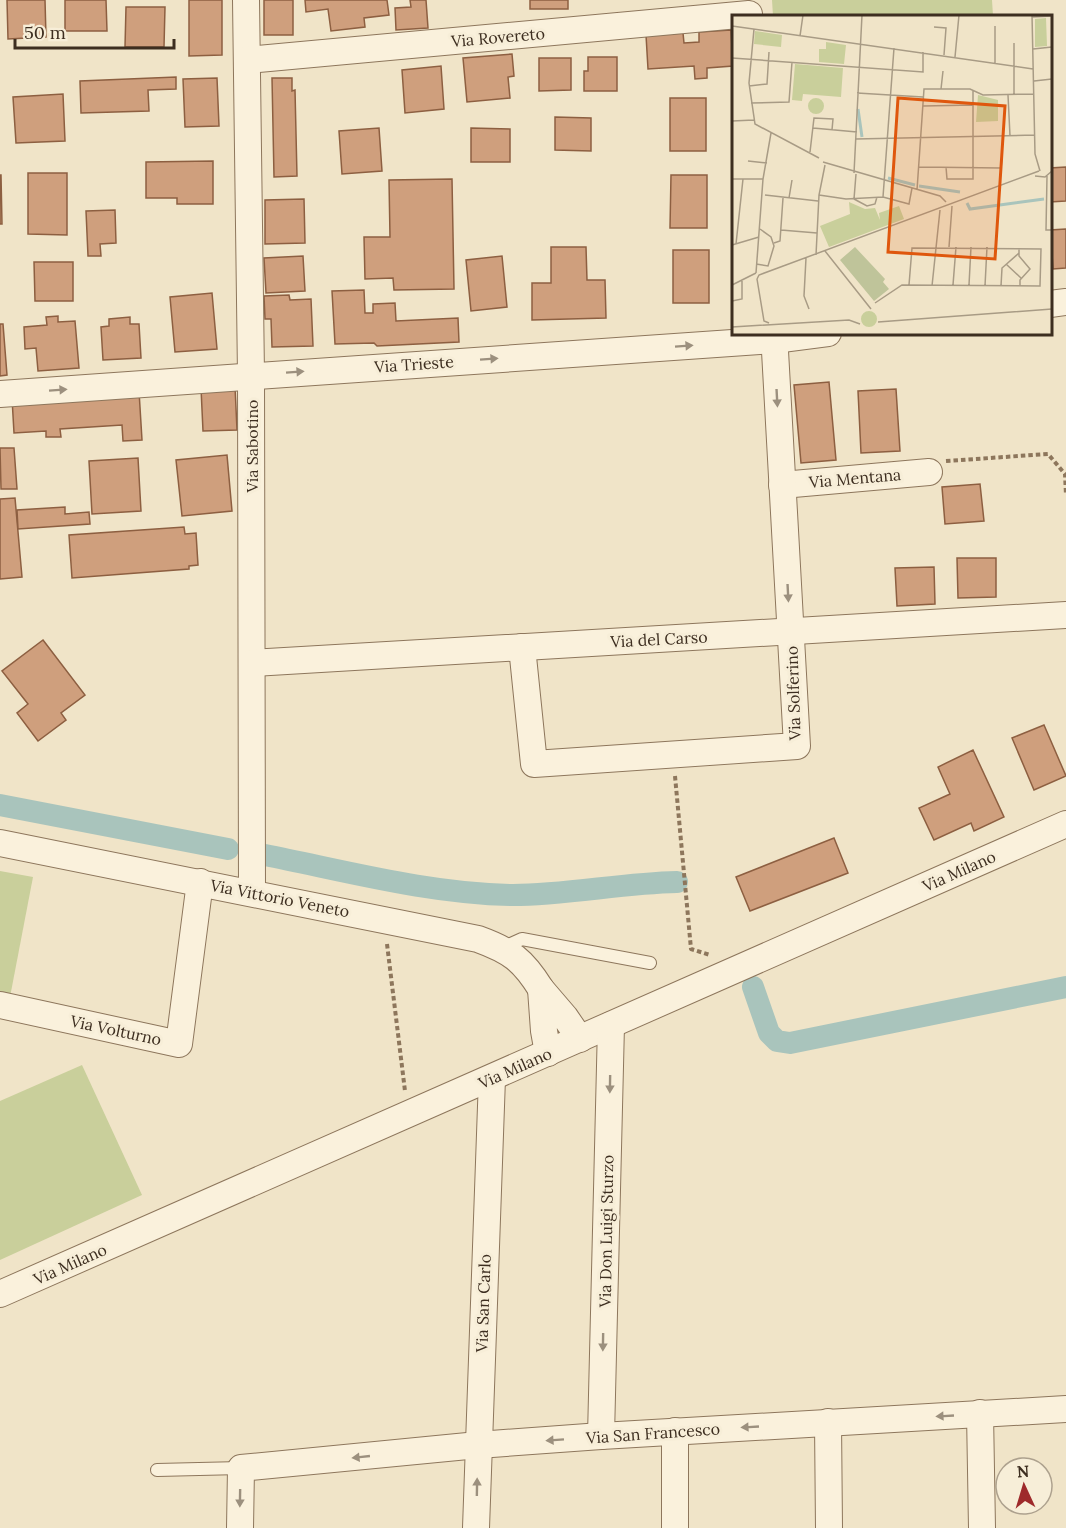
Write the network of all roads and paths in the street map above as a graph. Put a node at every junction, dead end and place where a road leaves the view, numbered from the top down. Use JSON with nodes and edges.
{"nodes":[{"id":1,"x":246,"y":0,"type":"edge"},
{"id":2,"x":749,"y":10,"type":"edge"},
{"id":3,"x":247,"y":60,"type":"junction"},
{"id":4,"x":1066,"y":302,"type":"edge"},
{"id":5,"x":1051,"y":304,"type":"edge"},
{"id":6,"x":810,"y":334,"type":"edge"},
{"id":7,"x":774,"y":336,"type":"edge"},
{"id":8,"x":252,"y":375,"type":"junction"},
{"id":9,"x":0,"y":394,"type":"edge"},
{"id":10,"x":929,"y":472,"type":"joint"},
{"id":11,"x":782,"y":485,"type":"junction"},
{"id":12,"x":1066,"y":495,"type":"edge"},
{"id":13,"x":1066,"y":615,"type":"edge"},
{"id":14,"x":790,"y":631,"type":"junction"},
{"id":15,"x":522,"y":647,"type":"junction"},
{"id":16,"x":252,"y":663,"type":"junction"},
{"id":17,"x":674,"y":755,"type":"junction"},
{"id":18,"x":1066,"y":824,"type":"edge"},
{"id":19,"x":0,"y":843,"type":"edge"},
{"id":20,"x":200,"y":882,"type":"junction"},
{"id":21,"x":252,"y":892,"type":"junction"},
{"id":22,"x":384,"y":920,"type":"junction"},
{"id":23,"x":502,"y":948,"type":"junction"},
{"id":24,"x":650,"y":963,"type":"dead end"},
{"id":25,"x":728,"y":974,"type":"junction"},
{"id":26,"x":541,"y":989,"type":"junction"},
{"id":27,"x":0,"y":1005,"type":"edge"},
{"id":28,"x":611,"y":1025,"type":"junction"},
{"id":29,"x":580,"y":1039,"type":"junction"},
{"id":30,"x":548,"y":1053,"type":"junction"},
{"id":31,"x":492,"y":1078,"type":"junction"},
{"id":32,"x":412,"y":1113,"type":"junction"},
{"id":33,"x":0,"y":1294,"type":"edge"},
{"id":34,"x":1066,"y":1408,"type":"edge"},
{"id":35,"x":980,"y":1413,"type":"junction"},
{"id":36,"x":828,"y":1422,"type":"junction"},
{"id":37,"x":675,"y":1431,"type":"junction"},
{"id":38,"x":601,"y":1436,"type":"junction"},
{"id":39,"x":478,"y":1445,"type":"junction"},
{"id":40,"x":241,"y":1468,"type":"junction"},
{"id":41,"x":157,"y":1470,"type":"dead end"},
{"id":42,"x":240,"y":1528,"type":"edge"},
{"id":43,"x":476,"y":1528,"type":"edge"},
{"id":44,"x":675,"y":1528,"type":"edge"},
{"id":45,"x":829,"y":1528,"type":"edge"},
{"id":46,"x":982,"y":1528,"type":"edge"}],
"edges":[{"from":1,"to":3,"type":"street","name":"Via Sabotino"},
{"from":2,"to":3,"type":"street","name":"Via Rovereto"},
{"from":3,"to":8,"type":"street","name":"Via Sabotino"},
{"from":4,"to":5,"type":"street"},
{"from":6,"to":7,"type":"street","name":"Via Trieste"},
{"from":8,"to":7,"type":"street","name":"Via Trieste","one_way":true},
{"from":7,"to":11,"type":"street","name":"Via Solferino","one_way":true},
{"from":9,"to":8,"type":"street","name":"Via Trieste","one_way":true},
{"from":8,"to":16,"type":"street","name":"Via Sabotino"},
{"from":10,"to":11,"type":"street","name":"Via Mentana"},
{"from":10,"to":12,"type":"path"},
{"from":11,"to":14,"type":"street","name":"Via Solferino","one_way":true},
{"from":13,"to":14,"type":"street","name":"Via del Carso"},
{"from":14,"to":15,"type":"street","name":"Via del Carso"},
{"from":14,"to":17,"type":"street","name":"Via Solferino"},
{"from":15,"to":16,"type":"street","name":"Via del Carso"},
{"from":15,"to":17,"type":"street","name":"Via Solferino"},
{"from":16,"to":21,"type":"street","name":"Via Sabotino"},
{"from":17,"to":25,"type":"path"},
{"from":18,"to":25,"type":"street","name":"Via Milano"},
{"from":19,"to":20,"type":"street","name":"Via Vittorio Veneto"},
{"from":20,"to":21,"type":"street","name":"Via Vittorio Veneto"},
{"from":20,"to":27,"type":"street","name":"Via Volturno"},
{"from":21,"to":22,"type":"street","name":"Via Vittorio Veneto"},
{"from":22,"to":23,"type":"street","name":"Via Vittorio Veneto"},
{"from":22,"to":32,"type":"path"},
{"from":23,"to":24,"type":"lane"},
{"from":23,"to":26,"type":"street","name":"Via Vittorio Veneto"},
{"from":25,"to":28,"type":"street","name":"Via Milano"},
{"from":26,"to":29,"type":"street","name":"Via Vittorio Veneto"},
{"from":26,"to":30,"type":"street"},
{"from":28,"to":29,"type":"street","name":"Via Milano"},
{"from":28,"to":38,"type":"street","name":"Via Don Luigi Sturzo","one_way":true},
{"from":29,"to":30,"type":"street","name":"Via Milano"},
{"from":30,"to":31,"type":"street","name":"Via Milano"},
{"from":31,"to":32,"type":"street","name":"Via Milano"},
{"from":31,"to":39,"type":"street","name":"Via San Carlo"},
{"from":32,"to":33,"type":"street","name":"Via Milano"},
{"from":34,"to":35,"type":"street","name":"Via San Francesco"},
{"from":35,"to":36,"type":"street","name":"Via San Francesco","one_way":true},
{"from":35,"to":46,"type":"street"},
{"from":36,"to":37,"type":"street","name":"Via San Francesco","one_way":true},
{"from":36,"to":45,"type":"street"},
{"from":37,"to":38,"type":"street","name":"Via San Francesco"},
{"from":37,"to":44,"type":"street"},
{"from":38,"to":39,"type":"street","name":"Via San Francesco","one_way":true},
{"from":39,"to":40,"type":"street","name":"Via San Francesco","one_way":true},
{"from":43,"to":39,"type":"street","name":"Via San Carlo","one_way":true},
{"from":40,"to":41,"type":"lane"},
{"from":40,"to":42,"type":"street","one_way":true}]}
